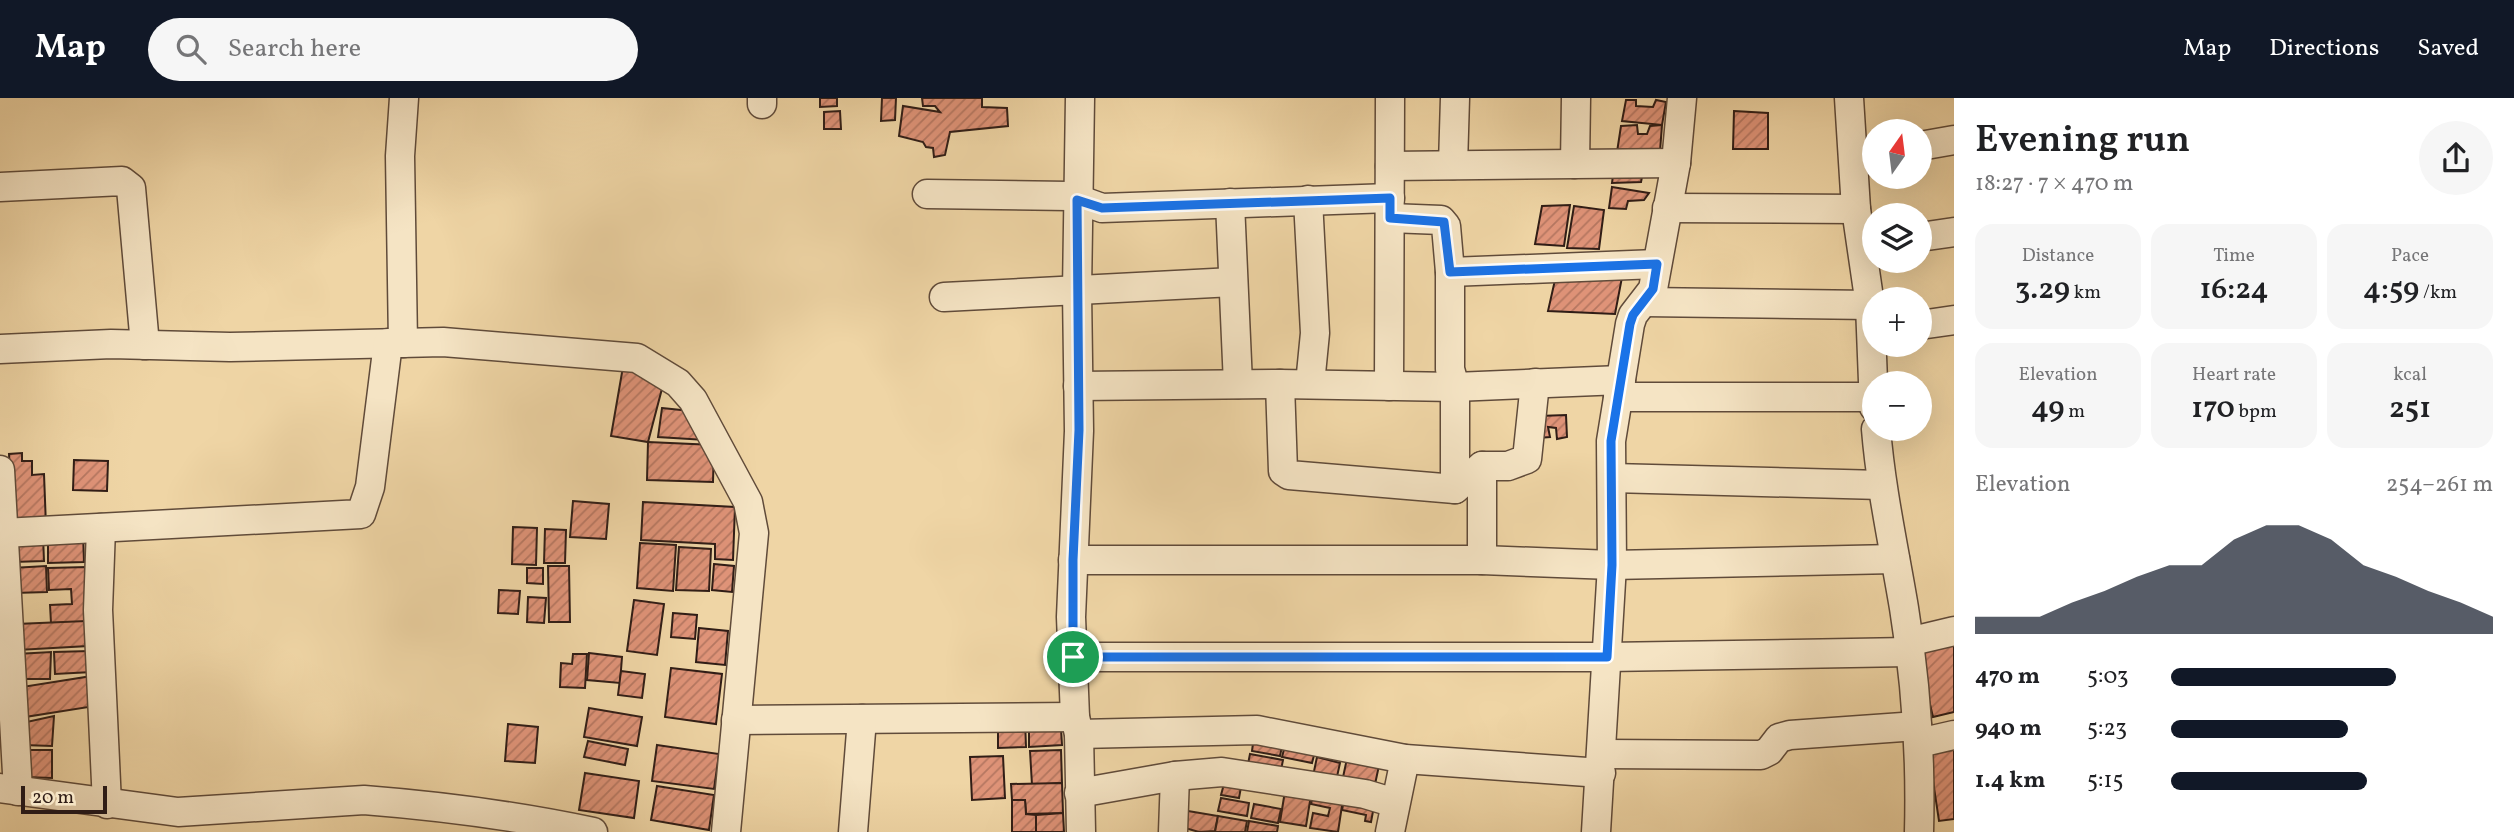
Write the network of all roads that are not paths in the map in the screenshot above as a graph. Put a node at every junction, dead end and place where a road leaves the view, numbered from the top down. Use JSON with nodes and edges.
{"nodes":[{"id":1,"x":404,"y":98,"type":"edge"},
{"id":2,"x":1080,"y":98,"type":"edge"},
{"id":3,"x":1390,"y":98,"type":"edge"},
{"id":4,"x":1455,"y":98,"type":"edge"},
{"id":5,"x":1576,"y":98,"type":"edge"},
{"id":6,"x":1682,"y":98,"type":"edge"},
{"id":7,"x":1849,"y":98,"type":"edge"},
{"id":8,"x":1954,"y":140,"type":"edge"},
{"id":9,"x":1932,"y":144,"type":"edge"},
{"id":10,"x":1862,"y":148,"type":"edge"},
{"id":11,"x":1675,"y":163,"type":"junction"},
{"id":12,"x":1575,"y":164,"type":"junction"},
{"id":13,"x":1453,"y":165,"type":"junction"},
{"id":14,"x":1390,"y":166,"type":"junction"},
{"id":15,"x":1862,"y":169,"type":"edge"},
{"id":16,"x":0,"y":187,"type":"edge"},
{"id":17,"x":927,"y":194,"type":"dead end"},
{"id":18,"x":1077,"y":200,"type":"junction"},
{"id":19,"x":1307,"y":200,"type":"junction"},
{"id":20,"x":1230,"y":203,"type":"junction"},
{"id":21,"x":1390,"y":208,"type":"junction"},
{"id":22,"x":1667,"y":208,"type":"junction"},
{"id":23,"x":1856,"y":209,"type":"junction"},
{"id":24,"x":1862,"y":227,"type":"edge"},
{"id":25,"x":1954,"y":232,"type":"edge"},
{"id":26,"x":1932,"y":235,"type":"edge"},
{"id":27,"x":1657,"y":264,"type":"junction"},
{"id":28,"x":1450,"y":272,"type":"junction"},
{"id":29,"x":1233,"y":282,"type":"junction"},
{"id":30,"x":1077,"y":291,"type":"junction"},
{"id":31,"x":944,"y":297,"type":"dead end"},
{"id":32,"x":1644,"y":302,"type":"junction"},
{"id":33,"x":1954,"y":320,"type":"edge"},
{"id":34,"x":1862,"y":322,"type":"edge"},
{"id":35,"x":1932,"y":323,"type":"edge"},
{"id":36,"x":395,"y":343,"type":"junction"},
{"id":37,"x":145,"y":345,"type":"junction"},
{"id":38,"x":0,"y":348,"type":"edge"},
{"id":39,"x":1535,"y":383,"type":"junction"},
{"id":40,"x":1238,"y":384,"type":"junction"},
{"id":41,"x":1280,"y":384,"type":"junction"},
{"id":42,"x":1311,"y":384,"type":"junction"},
{"id":43,"x":1078,"y":386,"type":"junction"},
{"id":44,"x":1389,"y":386,"type":"junction"},
{"id":45,"x":1455,"y":387,"type":"junction"},
{"id":46,"x":1620,"y":388,"type":"junction"},
{"id":47,"x":1862,"y":397,"type":"edge"},
{"id":48,"x":1877,"y":441,"type":"edge"},
{"id":49,"x":1482,"y":466,"type":"junction"},
{"id":50,"x":0,"y":470,"type":"edge"},
{"id":51,"x":1612,"y":478,"type":"junction"},
{"id":52,"x":1881,"y":485,"type":"junction"},
{"id":53,"x":1455,"y":489,"type":"junction"},
{"id":54,"x":101,"y":528,"type":"junction"},
{"id":55,"x":3,"y":533,"type":"junction"},
{"id":56,"x":1895,"y":559,"type":"junction"},
{"id":57,"x":1073,"y":560,"type":"junction"},
{"id":58,"x":1482,"y":560,"type":"junction"},
{"id":59,"x":1612,"y":565,"type":"junction"},
{"id":60,"x":1954,"y":631,"type":"edge"},
{"id":61,"x":1908,"y":647,"type":"junction"},
{"id":62,"x":1073,"y":657,"type":"junction"},
{"id":63,"x":1607,"y":657,"type":"junction"},
{"id":64,"x":862,"y":719,"type":"junction"},
{"id":65,"x":736,"y":720,"type":"junction"},
{"id":66,"x":1077,"y":725,"type":"junction"},
{"id":67,"x":1918,"y":734,"type":"junction"},
{"id":68,"x":1954,"y":735,"type":"edge"},
{"id":69,"x":1405,"y":759,"type":"junction"},
{"id":70,"x":1601,"y":764,"type":"junction"},
{"id":71,"x":1175,"y":776,"type":"junction"},
{"id":72,"x":5,"y":790,"type":"edge"},
{"id":73,"x":1079,"y":793,"type":"junction"},
{"id":74,"x":1395,"y":803,"type":"junction"},
{"id":75,"x":107,"y":804,"type":"junction"},
{"id":76,"x":180,"y":822,"type":"edge"},
{"id":77,"x":544,"y":827,"type":"edge"},
{"id":78,"x":593,"y":832,"type":"edge"},
{"id":79,"x":726,"y":832,"type":"edge"},
{"id":80,"x":853,"y":832,"type":"edge"},
{"id":81,"x":1081,"y":832,"type":"edge"},
{"id":82,"x":1173,"y":832,"type":"edge"},
{"id":83,"x":1390,"y":832,"type":"edge"},
{"id":84,"x":1596,"y":832,"type":"edge"},
{"id":85,"x":1919,"y":832,"type":"edge"}],
"edges":[{"from":1,"to":36,"type":"street"},
{"from":2,"to":18,"type":"street"},
{"from":3,"to":14,"type":"street"},
{"from":4,"to":13,"type":"street"},
{"from":5,"to":12,"type":"street"},
{"from":6,"to":11,"type":"street"},
{"from":7,"to":10,"type":"street"},
{"from":8,"to":9,"type":"street"},
{"from":11,"to":12,"type":"street"},
{"from":11,"to":22,"type":"street"},
{"from":12,"to":13,"type":"street"},
{"from":13,"to":14,"type":"street"},
{"from":14,"to":21,"type":"street"},
{"from":15,"to":23,"type":"street"},
{"from":16,"to":37,"type":"street"},
{"from":17,"to":18,"type":"street"},
{"from":18,"to":20,"type":"street"},
{"from":18,"to":30,"type":"street"},
{"from":19,"to":20,"type":"street"},
{"from":19,"to":21,"type":"street"},
{"from":19,"to":42,"type":"street"},
{"from":20,"to":29,"type":"street"},
{"from":21,"to":28,"type":"street"},
{"from":21,"to":44,"type":"street"},
{"from":22,"to":23,"type":"street"},
{"from":22,"to":27,"type":"street"},
{"from":23,"to":24,"type":"street"},
{"from":25,"to":26,"type":"street"},
{"from":27,"to":28,"type":"street"},
{"from":27,"to":32,"type":"street"},
{"from":28,"to":45,"type":"street"},
{"from":29,"to":30,"type":"street"},
{"from":29,"to":40,"type":"street"},
{"from":30,"to":31,"type":"street"},
{"from":30,"to":43,"type":"street"},
{"from":32,"to":34,"type":"street"},
{"from":32,"to":46,"type":"street"},
{"from":33,"to":35,"type":"street"},
{"from":36,"to":37,"type":"street"},
{"from":36,"to":54,"type":"street"},
{"from":36,"to":65,"type":"street"},
{"from":37,"to":38,"type":"street"},
{"from":39,"to":45,"type":"street"},
{"from":39,"to":46,"type":"street"},
{"from":39,"to":49,"type":"street"},
{"from":40,"to":41,"type":"street"},
{"from":40,"to":43,"type":"street"},
{"from":41,"to":42,"type":"street"},
{"from":41,"to":53,"type":"street"},
{"from":42,"to":44,"type":"street"},
{"from":43,"to":57,"type":"street"},
{"from":44,"to":45,"type":"street"},
{"from":45,"to":53,"type":"street"},
{"from":46,"to":47,"type":"street"},
{"from":46,"to":51,"type":"street"},
{"from":48,"to":52,"type":"street"},
{"from":49,"to":53,"type":"street"},
{"from":49,"to":58,"type":"street"},
{"from":50,"to":55,"type":"street"},
{"from":51,"to":52,"type":"street"},
{"from":51,"to":59,"type":"street"},
{"from":52,"to":56,"type":"street"},
{"from":54,"to":55,"type":"street"},
{"from":54,"to":75,"type":"street"},
{"from":55,"to":72,"type":"street"},
{"from":56,"to":59,"type":"street"},
{"from":56,"to":61,"type":"street"},
{"from":57,"to":58,"type":"street"},
{"from":57,"to":62,"type":"street"},
{"from":58,"to":59,"type":"street"},
{"from":59,"to":63,"type":"street"},
{"from":60,"to":61,"type":"street"},
{"from":61,"to":63,"type":"street"},
{"from":61,"to":67,"type":"street"},
{"from":62,"to":63,"type":"street"},
{"from":62,"to":66,"type":"street"},
{"from":63,"to":70,"type":"street"},
{"from":64,"to":65,"type":"street"},
{"from":64,"to":66,"type":"street"},
{"from":64,"to":80,"type":"street"},
{"from":65,"to":79,"type":"street"},
{"from":66,"to":69,"type":"street"},
{"from":66,"to":73,"type":"street"},
{"from":67,"to":68,"type":"street"},
{"from":67,"to":70,"type":"street"},
{"from":67,"to":85,"type":"street"},
{"from":69,"to":70,"type":"street"},
{"from":69,"to":74,"type":"street"},
{"from":70,"to":84,"type":"street"},
{"from":71,"to":73,"type":"street"},
{"from":71,"to":74,"type":"street"},
{"from":71,"to":82,"type":"street"},
{"from":72,"to":75,"type":"street"},
{"from":73,"to":81,"type":"street"},
{"from":74,"to":83,"type":"street"},
{"from":75,"to":76,"type":"street"},
{"from":76,"to":77,"type":"street"},
{"from":77,"to":78,"type":"street"}]}
